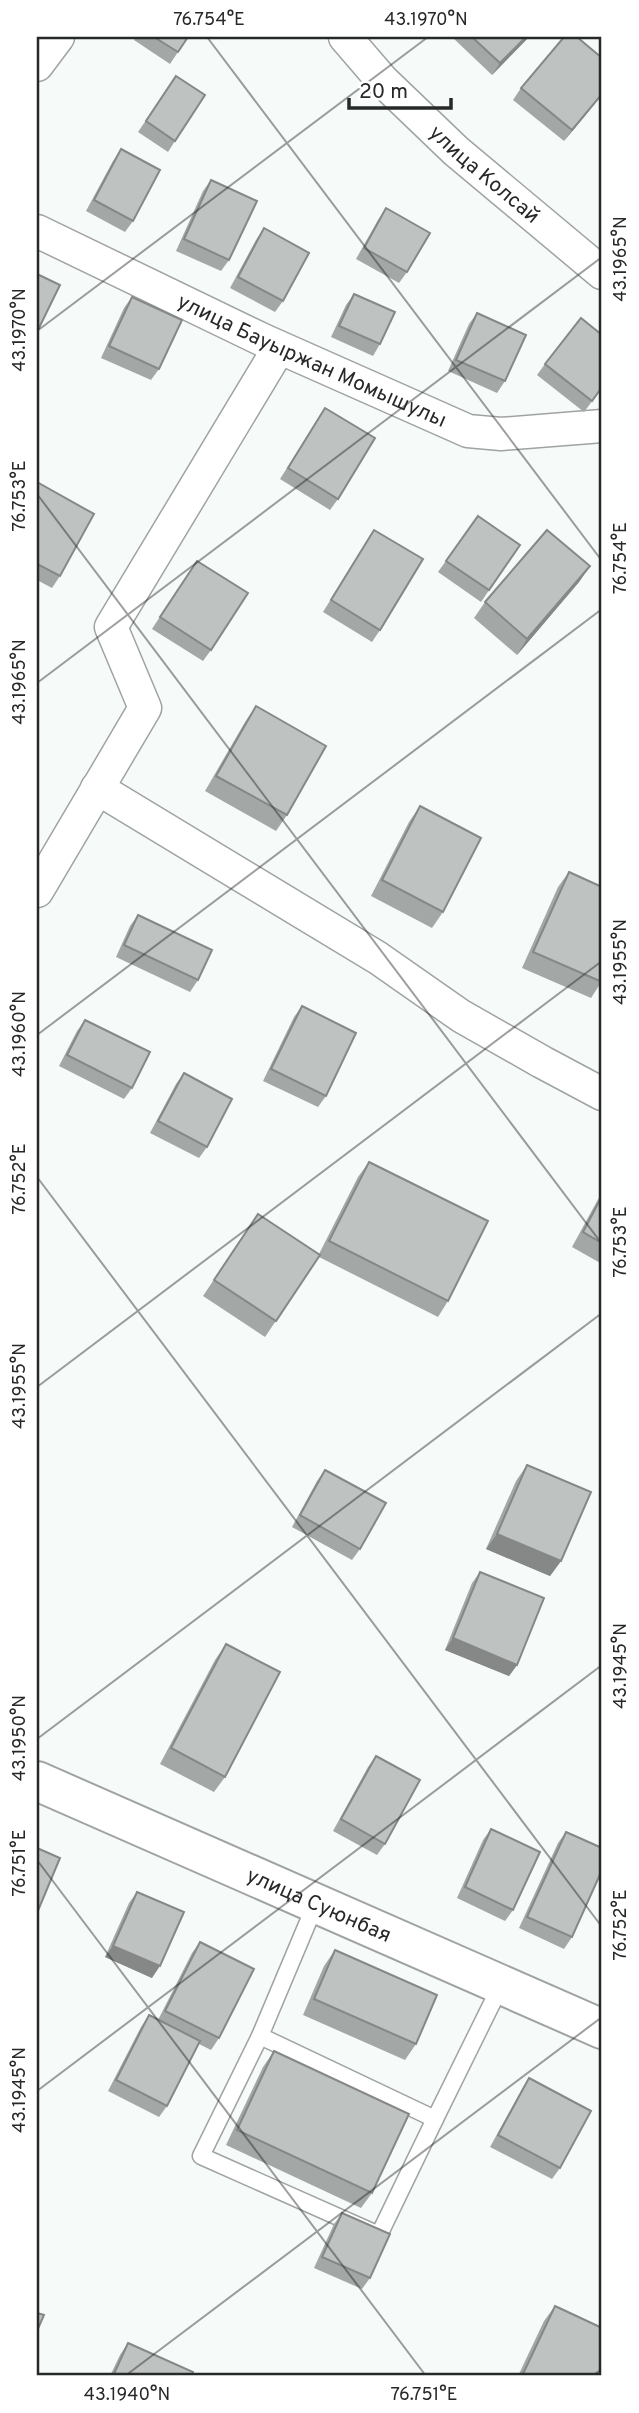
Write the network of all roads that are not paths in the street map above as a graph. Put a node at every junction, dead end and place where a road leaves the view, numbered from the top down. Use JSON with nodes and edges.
{"nodes":[{"id":1,"x":58,"y":37,"type":"edge"},
{"id":2,"x":345,"y":37,"type":"edge"},
{"id":3,"x":37,"y":65,"type":"edge"},
{"id":4,"x":37,"y":231,"type":"edge"},
{"id":5,"x":602,"y":274,"type":"edge"},
{"id":6,"x":279,"y":348,"type":"junction"},
{"id":7,"x":602,"y":426,"type":"edge"},
{"id":8,"x":97,"y":788,"type":"junction"},
{"id":9,"x":37,"y":891,"type":"edge"},
{"id":10,"x":602,"y":1094,"type":"edge"},
{"id":11,"x":37,"y":1781,"type":"edge"},
{"id":12,"x":316,"y":1903,"type":"junction"},
{"id":13,"x":501,"y":1985,"type":"junction"},
{"id":14,"x":602,"y":2029,"type":"edge"},
{"id":15,"x":260,"y":2036,"type":"junction"},
{"id":16,"x":435,"y":2119,"type":"junction"}],
"edges":[{"from":1,"to":3,"type":"street"},
{"from":2,"to":5,"type":"street","name":"улица Колсай"},
{"from":4,"to":6,"type":"street","name":"улица Бауыржан Момышулы"},
{"from":6,"to":7,"type":"street","name":"улица Бауыржан Момышулы"},
{"from":6,"to":8,"type":"street"},
{"from":8,"to":9,"type":"street"},
{"from":8,"to":10,"type":"street"},
{"from":11,"to":12,"type":"main road","name":"улица Суюнбая"},
{"from":12,"to":13,"type":"main road","name":"улица Суюнбая"},
{"from":12,"to":15,"type":"lane"},
{"from":13,"to":14,"type":"main road","name":"улица Суюнбая"},
{"from":13,"to":16,"type":"lane"},
{"from":15,"to":16,"type":"lane"},
{"from":15,"to":16,"type":"lane"}]}
